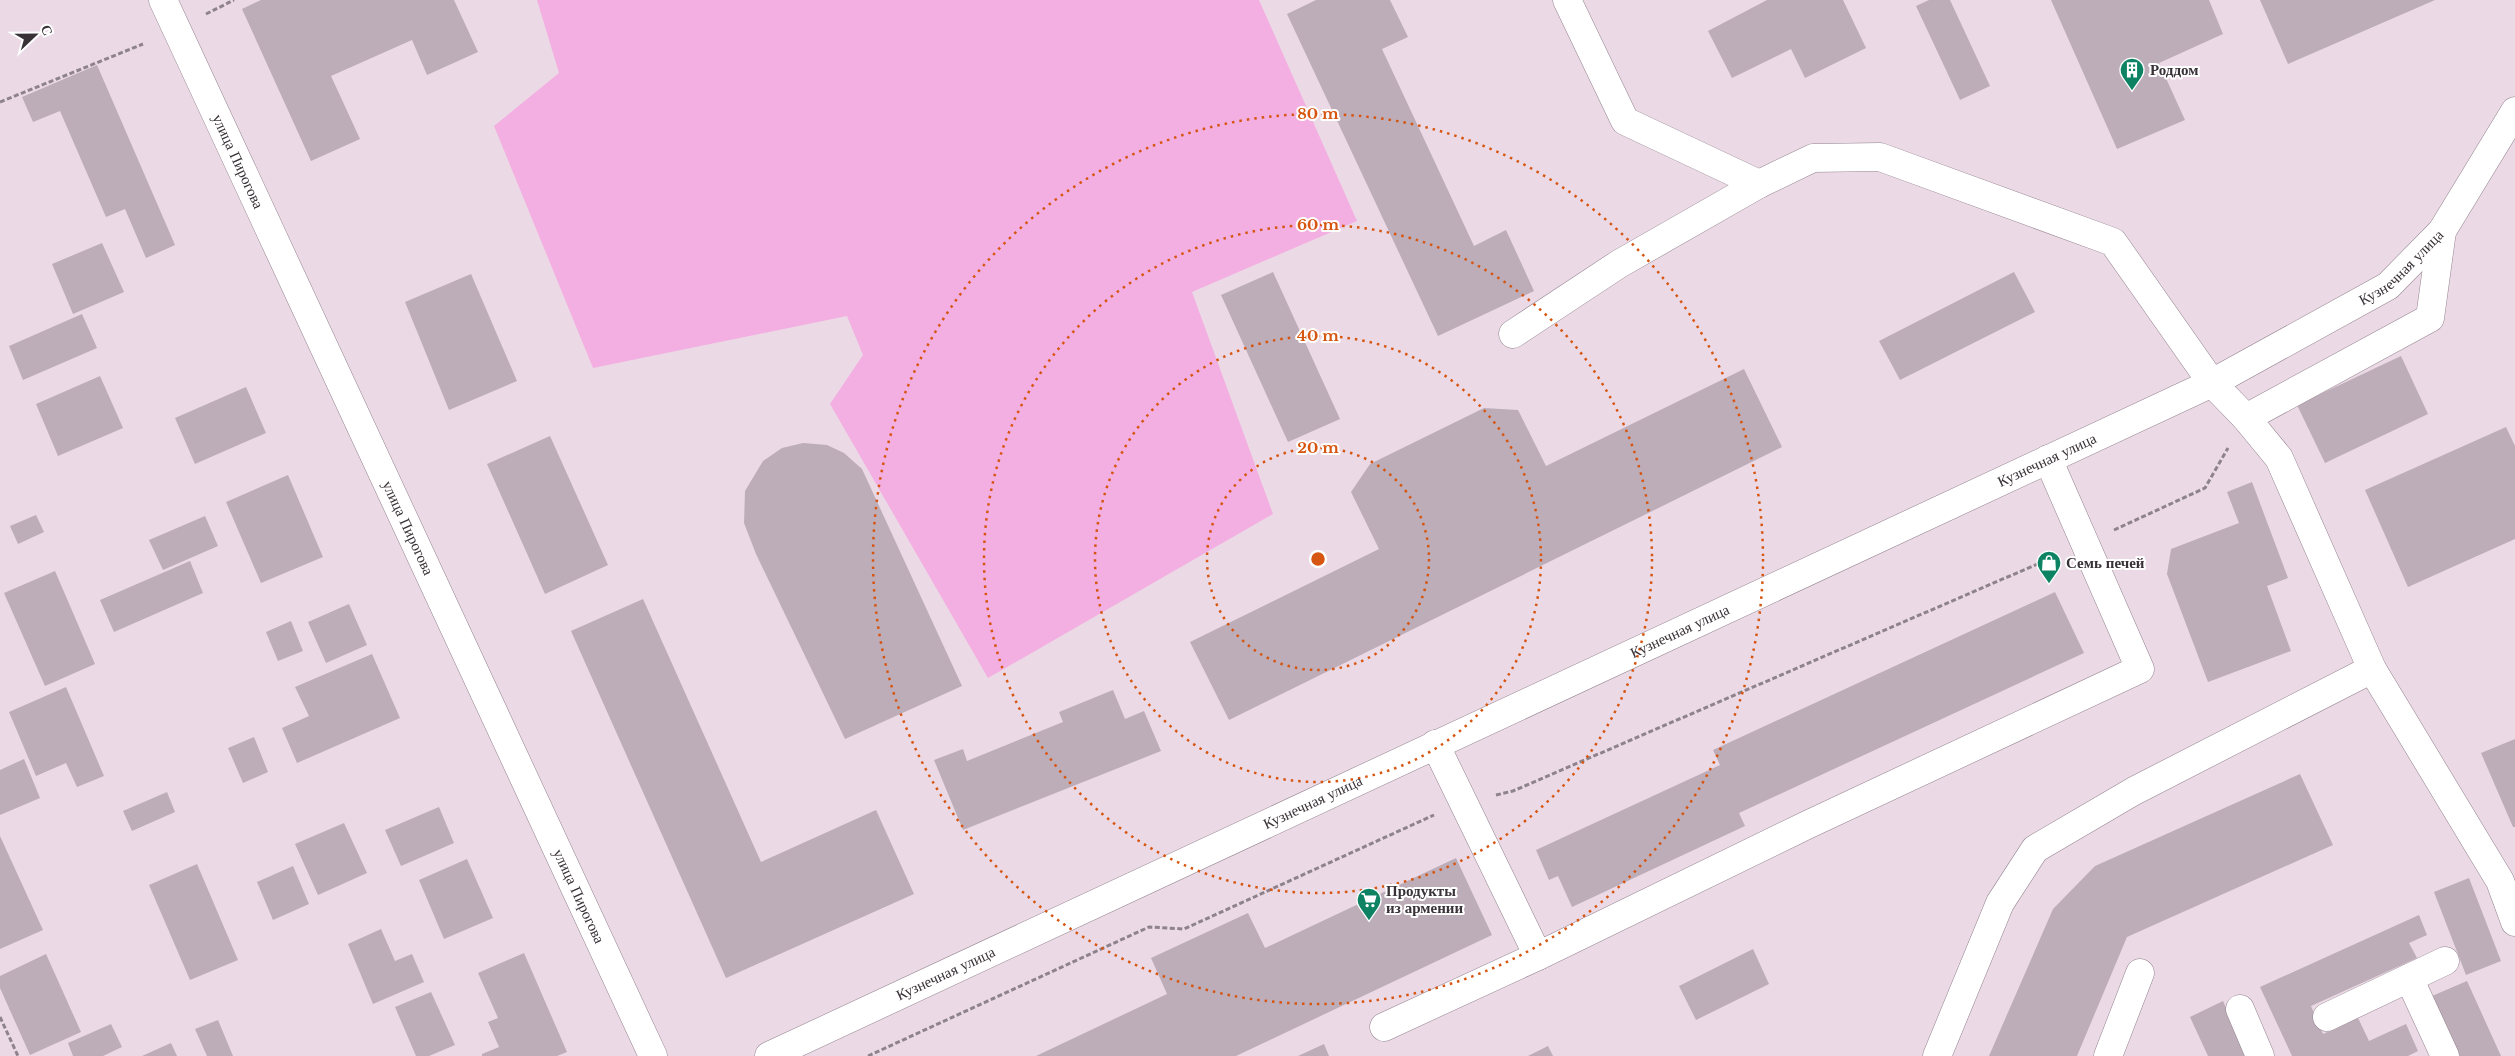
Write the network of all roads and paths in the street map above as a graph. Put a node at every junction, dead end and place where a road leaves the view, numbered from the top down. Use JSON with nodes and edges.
{"nodes":[{"id":1,"x":163,"y":0,"type":"edge"},
{"id":2,"x":234,"y":0,"type":"edge"},
{"id":3,"x":1568,"y":0,"type":"edge"},
{"id":4,"x":202,"y":16,"type":"dead end"},
{"id":5,"x":143,"y":44,"type":"dead end"},
{"id":6,"x":0,"y":102,"type":"edge"},
{"id":7,"x":2515,"y":111,"type":"edge"},
{"id":8,"x":1759,"y":184,"type":"junction"},
{"id":9,"x":2442,"y":231,"type":"junction"},
{"id":10,"x":1513,"y":334,"type":"dead end"},
{"id":11,"x":2212,"y":383,"type":"junction"},
{"id":12,"x":2246,"y":418,"type":"junction"},
{"id":13,"x":2048,"y":459,"type":"junction"},
{"id":14,"x":2085,"y":542,"type":"junction"},
{"id":15,"x":2372,"y":669,"type":"junction"},
{"id":16,"x":1435,"y":744,"type":"junction"},
{"id":17,"x":1463,"y":802,"type":"junction"},
{"id":18,"x":2515,"y":922,"type":"edge"},
{"id":19,"x":1538,"y":956,"type":"junction"},
{"id":20,"x":2444,"y":961,"type":"dead end"},
{"id":21,"x":2140,"y":973,"type":"dead end"},
{"id":22,"x":2409,"y":978,"type":"junction"},
{"id":23,"x":2240,"y":1009,"type":"dead end"},
{"id":24,"x":0,"y":1016,"type":"edge"},
{"id":25,"x":2327,"y":1017,"type":"dead end"},
{"id":26,"x":1384,"y":1027,"type":"dead end"},
{"id":27,"x":18,"y":1056,"type":"edge"},
{"id":28,"x":652,"y":1056,"type":"edge"},
{"id":29,"x":768,"y":1056,"type":"edge"},
{"id":30,"x":868,"y":1056,"type":"edge"},
{"id":31,"x":1938,"y":1056,"type":"edge"},
{"id":32,"x":2108,"y":1056,"type":"edge"},
{"id":33,"x":2260,"y":1056,"type":"edge"},
{"id":34,"x":2444,"y":1056,"type":"edge"}],
"edges":[{"from":1,"to":28,"type":"street","name":"улица Пирогова"},
{"from":2,"to":4,"type":"path"},
{"from":3,"to":8,"type":"street"},
{"from":5,"to":6,"type":"path"},
{"from":7,"to":9,"type":"street","name":"Кузнечная улица"},
{"from":8,"to":10,"type":"street"},
{"from":8,"to":11,"type":"street"},
{"from":9,"to":11,"type":"street","name":"Кузнечная улица"},
{"from":9,"to":12,"type":"street"},
{"from":11,"to":12,"type":"street"},
{"from":11,"to":13,"type":"street","name":"Кузнечная улица"},
{"from":12,"to":14,"type":"path"},
{"from":12,"to":15,"type":"street"},
{"from":13,"to":14,"type":"street"},
{"from":13,"to":16,"type":"street","name":"Кузнечная улица"},
{"from":14,"to":17,"type":"path"},
{"from":14,"to":19,"type":"street"},
{"from":15,"to":18,"type":"street"},
{"from":15,"to":31,"type":"street"},
{"from":16,"to":17,"type":"street"},
{"from":16,"to":29,"type":"street","name":"Кузнечная улица"},
{"from":17,"to":19,"type":"street"},
{"from":17,"to":30,"type":"path"},
{"from":19,"to":26,"type":"street"},
{"from":20,"to":22,"type":"street"},
{"from":21,"to":32,"type":"street"},
{"from":22,"to":25,"type":"street"},
{"from":22,"to":34,"type":"street"},
{"from":23,"to":33,"type":"street"},
{"from":24,"to":27,"type":"path"}]}
